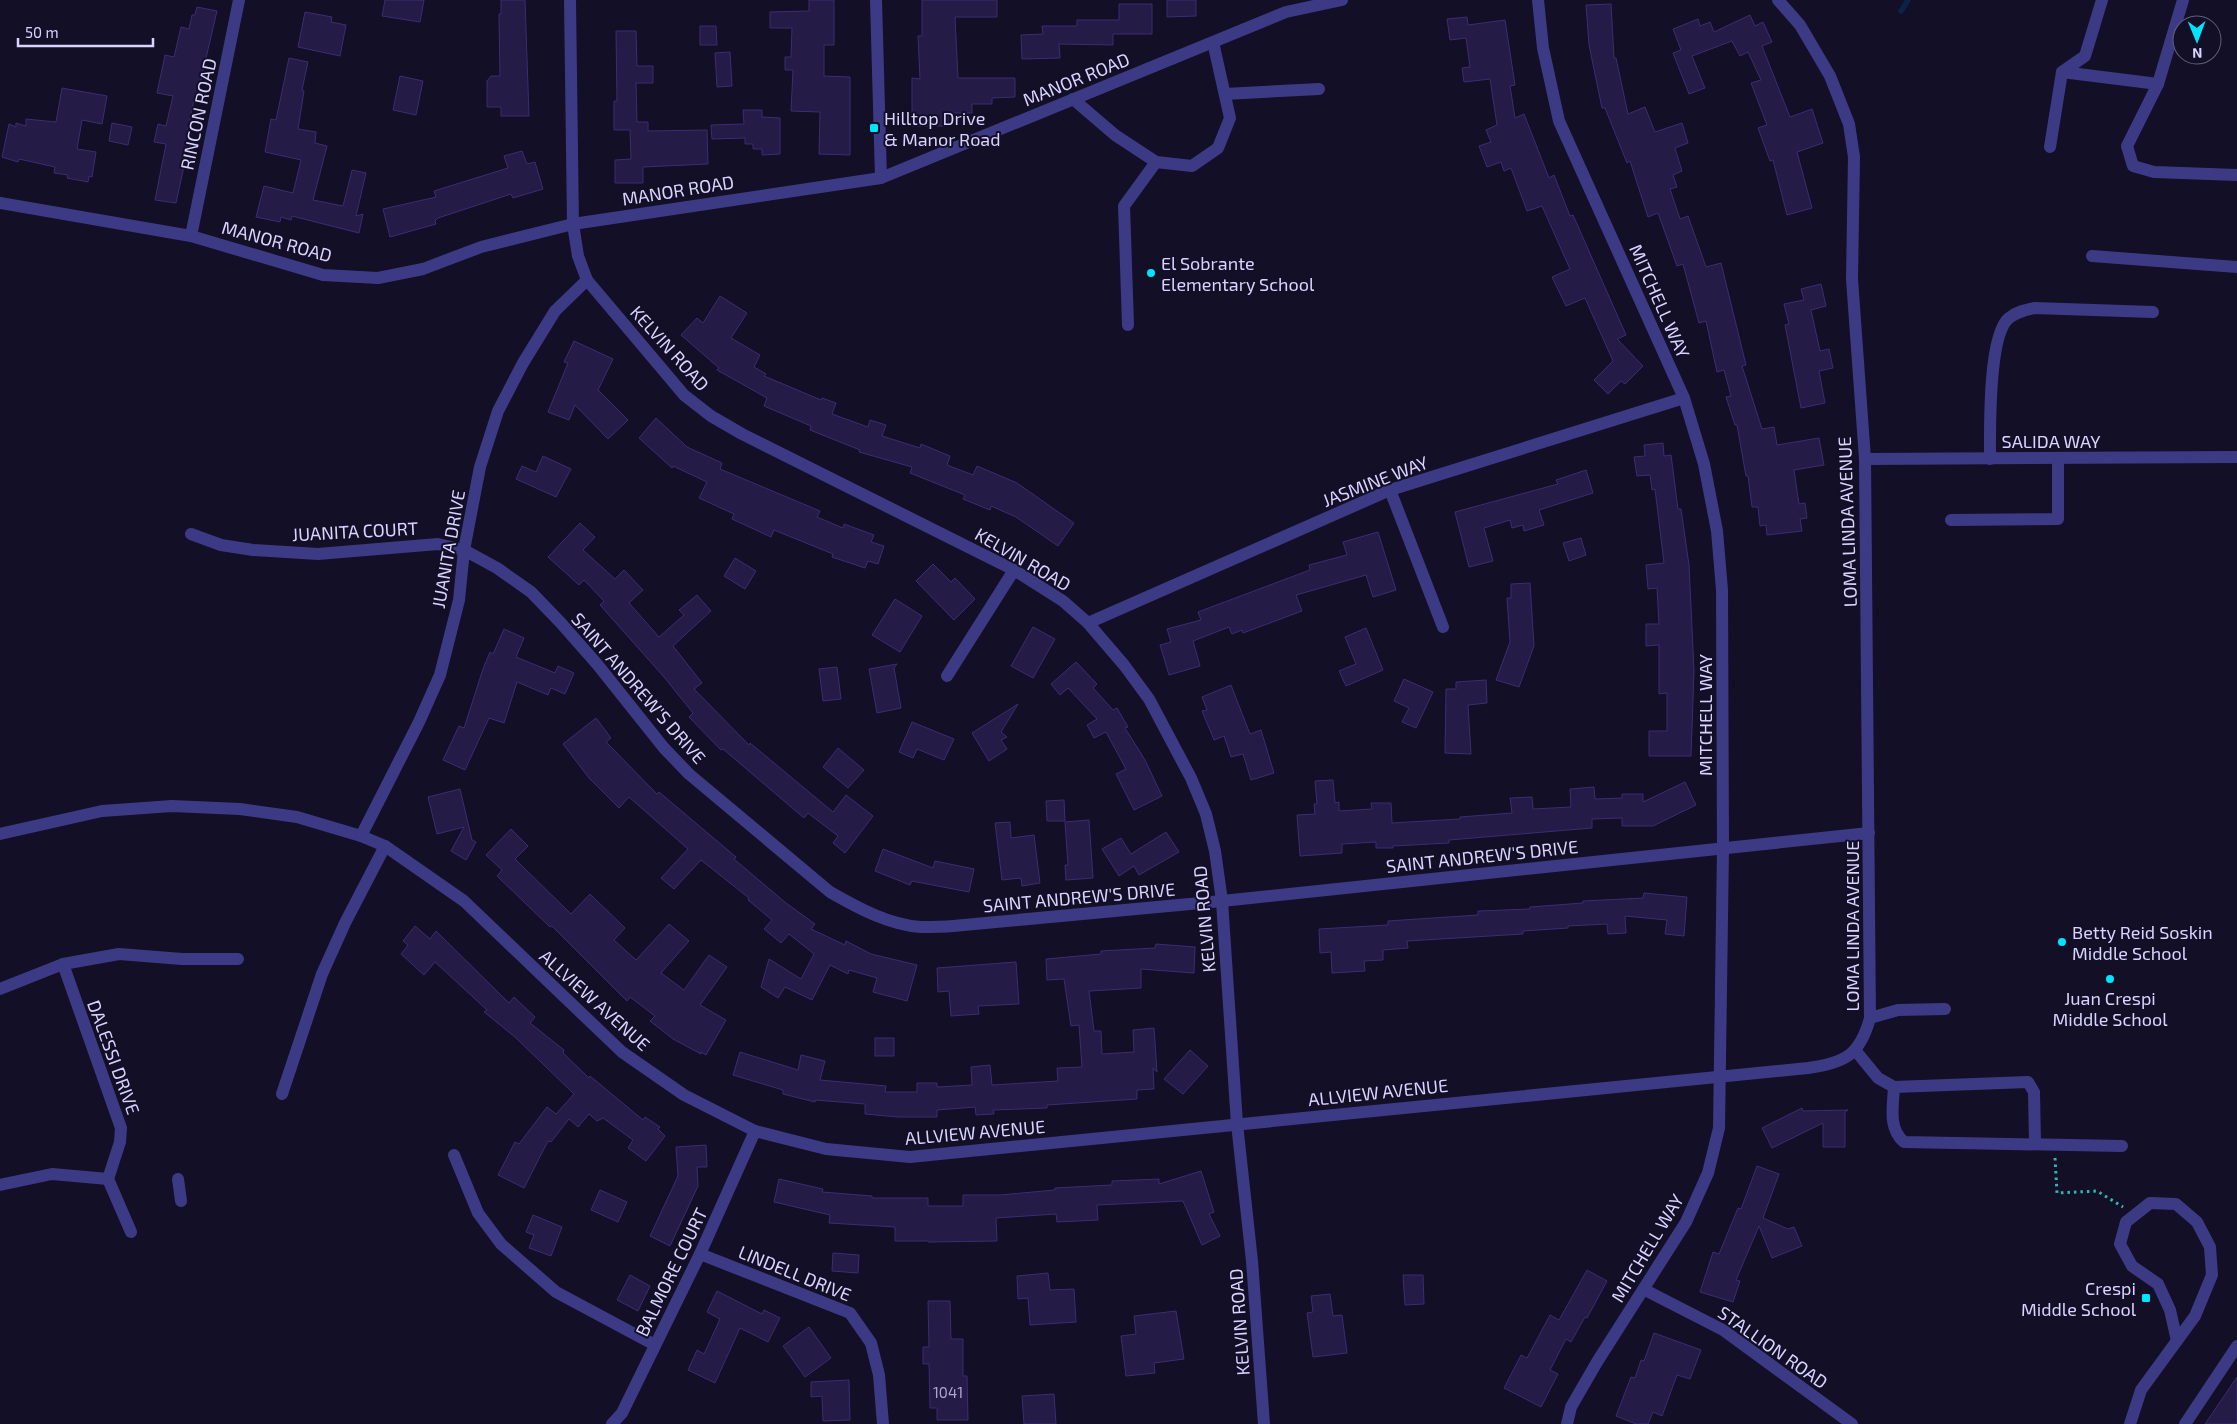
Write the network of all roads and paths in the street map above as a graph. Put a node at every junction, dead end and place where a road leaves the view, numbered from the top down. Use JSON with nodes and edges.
{"nodes":[{"id":1,"x":239,"y":0,"type":"edge"},
{"id":2,"x":570,"y":0,"type":"edge"},
{"id":3,"x":876,"y":0,"type":"edge"},
{"id":4,"x":1342,"y":0,"type":"edge"},
{"id":5,"x":1538,"y":0,"type":"edge"},
{"id":6,"x":1778,"y":0,"type":"edge"},
{"id":7,"x":2102,"y":0,"type":"edge"},
{"id":8,"x":2183,"y":0,"type":"edge"},
{"id":9,"x":1213,"y":42,"type":"junction"},
{"id":10,"x":2062,"y":72,"type":"junction"},
{"id":11,"x":2158,"y":84,"type":"junction"},
{"id":12,"x":1319,"y":89,"type":"dead end"},
{"id":13,"x":1224,"y":94,"type":"junction"},
{"id":14,"x":1073,"y":99,"type":"junction"},
{"id":15,"x":2050,"y":147,"type":"dead end"},
{"id":16,"x":1156,"y":162,"type":"junction"},
{"id":17,"x":2237,"y":175,"type":"edge"},
{"id":18,"x":880,"y":178,"type":"junction"},
{"id":19,"x":0,"y":203,"type":"edge"},
{"id":20,"x":573,"y":224,"type":"junction"},
{"id":21,"x":191,"y":236,"type":"junction"},
{"id":22,"x":2092,"y":256,"type":"dead end"},
{"id":23,"x":2237,"y":266,"type":"edge"},
{"id":24,"x":587,"y":280,"type":"junction"},
{"id":25,"x":2153,"y":312,"type":"dead end"},
{"id":26,"x":1128,"y":325,"type":"dead end"},
{"id":27,"x":1684,"y":398,"type":"junction"},
{"id":28,"x":2237,"y":457,"type":"edge"},
{"id":29,"x":2058,"y":458,"type":"junction"},
{"id":30,"x":1865,"y":459,"type":"junction"},
{"id":31,"x":1990,"y":459,"type":"junction"},
{"id":32,"x":1390,"y":490,"type":"junction"},
{"id":33,"x":1951,"y":520,"type":"dead end"},
{"id":34,"x":191,"y":534,"type":"dead end"},
{"id":35,"x":464,"y":550,"type":"junction"},
{"id":36,"x":1014,"y":570,"type":"junction"},
{"id":37,"x":1088,"y":623,"type":"junction"},
{"id":38,"x":1443,"y":627,"type":"dead end"},
{"id":39,"x":946,"y":676,"type":"dead end"},
{"id":40,"x":1869,"y":833,"type":"junction"},
{"id":41,"x":0,"y":834,"type":"edge"},
{"id":42,"x":361,"y":836,"type":"junction"},
{"id":43,"x":385,"y":846,"type":"junction"},
{"id":44,"x":1723,"y":848,"type":"junction"},
{"id":45,"x":1222,"y":901,"type":"junction"},
{"id":46,"x":238,"y":959,"type":"dead end"},
{"id":47,"x":63,"y":964,"type":"junction"},
{"id":48,"x":0,"y":988,"type":"edge"},
{"id":49,"x":1945,"y":1009,"type":"dead end"},
{"id":50,"x":1870,"y":1018,"type":"junction"},
{"id":51,"x":1852,"y":1054,"type":"junction"},
{"id":52,"x":1720,"y":1076,"type":"junction"},
{"id":53,"x":1894,"y":1087,"type":"junction"},
{"id":54,"x":282,"y":1094,"type":"dead end"},
{"id":55,"x":1238,"y":1124,"type":"junction"},
{"id":56,"x":756,"y":1131,"type":"junction"},
{"id":57,"x":2036,"y":1143,"type":"junction"},
{"id":58,"x":2122,"y":1146,"type":"dead end"},
{"id":59,"x":454,"y":1155,"type":"dead end"},
{"id":60,"x":2056,"y":1176,"type":"dead end"},
{"id":61,"x":108,"y":1179,"type":"junction"},
{"id":62,"x":178,"y":1179,"type":"dead end"},
{"id":63,"x":0,"y":1185,"type":"edge"},
{"id":64,"x":181,"y":1201,"type":"dead end"},
{"id":65,"x":2133,"y":1216,"type":"junction"},
{"id":66,"x":130,"y":1232,"type":"dead end"},
{"id":67,"x":700,"y":1254,"type":"junction"},
{"id":68,"x":1645,"y":1290,"type":"junction"},
{"id":69,"x":2177,"y":1342,"type":"junction"},
{"id":70,"x":655,"y":1345,"type":"junction"},
{"id":71,"x":2237,"y":1346,"type":"edge"},
{"id":72,"x":612,"y":1424,"type":"edge"},
{"id":73,"x":883,"y":1424,"type":"edge"},
{"id":74,"x":1264,"y":1424,"type":"edge"},
{"id":75,"x":1567,"y":1424,"type":"edge"},
{"id":76,"x":1852,"y":1424,"type":"edge"},
{"id":77,"x":2130,"y":1424,"type":"edge"},
{"id":78,"x":2185,"y":1424,"type":"edge"}],
"edges":[{"from":1,"to":21,"type":"street","name":"RINCON ROAD"},
{"from":2,"to":20,"type":"street","name":"KELVIN ROAD"},
{"from":3,"to":18,"type":"street"},
{"from":4,"to":9,"type":"street","name":"MANOR ROAD"},
{"from":5,"to":27,"type":"street","name":"MITCHELL WAY"},
{"from":6,"to":30,"type":"street","name":"LOMA LINDA AVENUE"},
{"from":7,"to":10,"type":"street"},
{"from":8,"to":11,"type":"street"},
{"from":9,"to":13,"type":"street"},
{"from":9,"to":14,"type":"street","name":"MANOR ROAD"},
{"from":10,"to":11,"type":"street"},
{"from":10,"to":15,"type":"street"},
{"from":11,"to":17,"type":"street"},
{"from":12,"to":13,"type":"street"},
{"from":13,"to":16,"type":"street"},
{"from":14,"to":16,"type":"street"},
{"from":14,"to":18,"type":"street","name":"MANOR ROAD"},
{"from":16,"to":26,"type":"street"},
{"from":18,"to":20,"type":"street","name":"MANOR ROAD"},
{"from":19,"to":21,"type":"street","name":"MANOR ROAD"},
{"from":20,"to":21,"type":"street","name":"MANOR ROAD"},
{"from":20,"to":24,"type":"street","name":"KELVIN ROAD"},
{"from":22,"to":23,"type":"street"},
{"from":24,"to":35,"type":"street","name":"JUANITA DRIVE"},
{"from":24,"to":36,"type":"street","name":"KELVIN ROAD"},
{"from":25,"to":31,"type":"street"},
{"from":27,"to":32,"type":"street","name":"JASMINE WAY"},
{"from":27,"to":44,"type":"street","name":"MITCHELL WAY"},
{"from":28,"to":29,"type":"street","name":"SALIDA WAY"},
{"from":29,"to":31,"type":"street","name":"SALIDA WAY"},
{"from":29,"to":33,"type":"street"},
{"from":30,"to":31,"type":"street","name":"SALIDA WAY"},
{"from":30,"to":40,"type":"street","name":"LOMA LINDA AVENUE"},
{"from":32,"to":37,"type":"street","name":"JASMINE WAY"},
{"from":32,"to":38,"type":"street"},
{"from":34,"to":35,"type":"street","name":"JUANITA COURT"},
{"from":35,"to":42,"type":"street","name":"JUANITA DRIVE"},
{"from":35,"to":45,"type":"street","name":"SAINT ANDREW'S DRIVE"},
{"from":36,"to":37,"type":"street","name":"KELVIN ROAD"},
{"from":36,"to":39,"type":"street"},
{"from":37,"to":45,"type":"street","name":"KELVIN ROAD"},
{"from":40,"to":44,"type":"street","name":"SAINT ANDREW'S DRIVE"},
{"from":40,"to":50,"type":"street","name":"LOMA LINDA AVENUE"},
{"from":41,"to":42,"type":"street","name":"ALLVIEW AVENUE"},
{"from":42,"to":43,"type":"street","name":"ALLVIEW AVENUE"},
{"from":43,"to":54,"type":"street"},
{"from":43,"to":56,"type":"street","name":"ALLVIEW AVENUE"},
{"from":44,"to":45,"type":"street","name":"SAINT ANDREW'S DRIVE"},
{"from":44,"to":52,"type":"street","name":"MITCHELL WAY"},
{"from":45,"to":55,"type":"street","name":"KELVIN ROAD"},
{"from":46,"to":47,"type":"street"},
{"from":47,"to":48,"type":"street"},
{"from":47,"to":61,"type":"street","name":"DALESSI DRIVE"},
{"from":49,"to":50,"type":"street"},
{"from":50,"to":51,"type":"street","name":"LOMA LINDA AVENUE"},
{"from":51,"to":52,"type":"street","name":"ALLVIEW AVENUE"},
{"from":51,"to":53,"type":"street"},
{"from":52,"to":55,"type":"street","name":"ALLVIEW AVENUE"},
{"from":52,"to":68,"type":"street","name":"MITCHELL WAY"},
{"from":53,"to":57,"type":"street"},
{"from":53,"to":57,"type":"street"},
{"from":55,"to":56,"type":"street","name":"ALLVIEW AVENUE"},
{"from":55,"to":74,"type":"street","name":"KELVIN ROAD"},
{"from":56,"to":67,"type":"street","name":"BALMORE COURT"},
{"from":57,"to":58,"type":"street"},
{"from":59,"to":70,"type":"street"},
{"from":60,"to":65,"type":"path"},
{"from":61,"to":63,"type":"street"},
{"from":61,"to":66,"type":"street"},
{"from":62,"to":64,"type":"street"},
{"from":65,"to":69,"type":"street"},
{"from":65,"to":69,"type":"street"},
{"from":67,"to":70,"type":"street","name":"BALMORE COURT"},
{"from":67,"to":73,"type":"street","name":"LINDELL DRIVE"},
{"from":68,"to":75,"type":"street","name":"MITCHELL WAY"},
{"from":68,"to":76,"type":"street","name":"STALLION ROAD"},
{"from":69,"to":77,"type":"street"},
{"from":70,"to":72,"type":"street","name":"BALMORE COURT"},
{"from":71,"to":78,"type":"street"}]}
